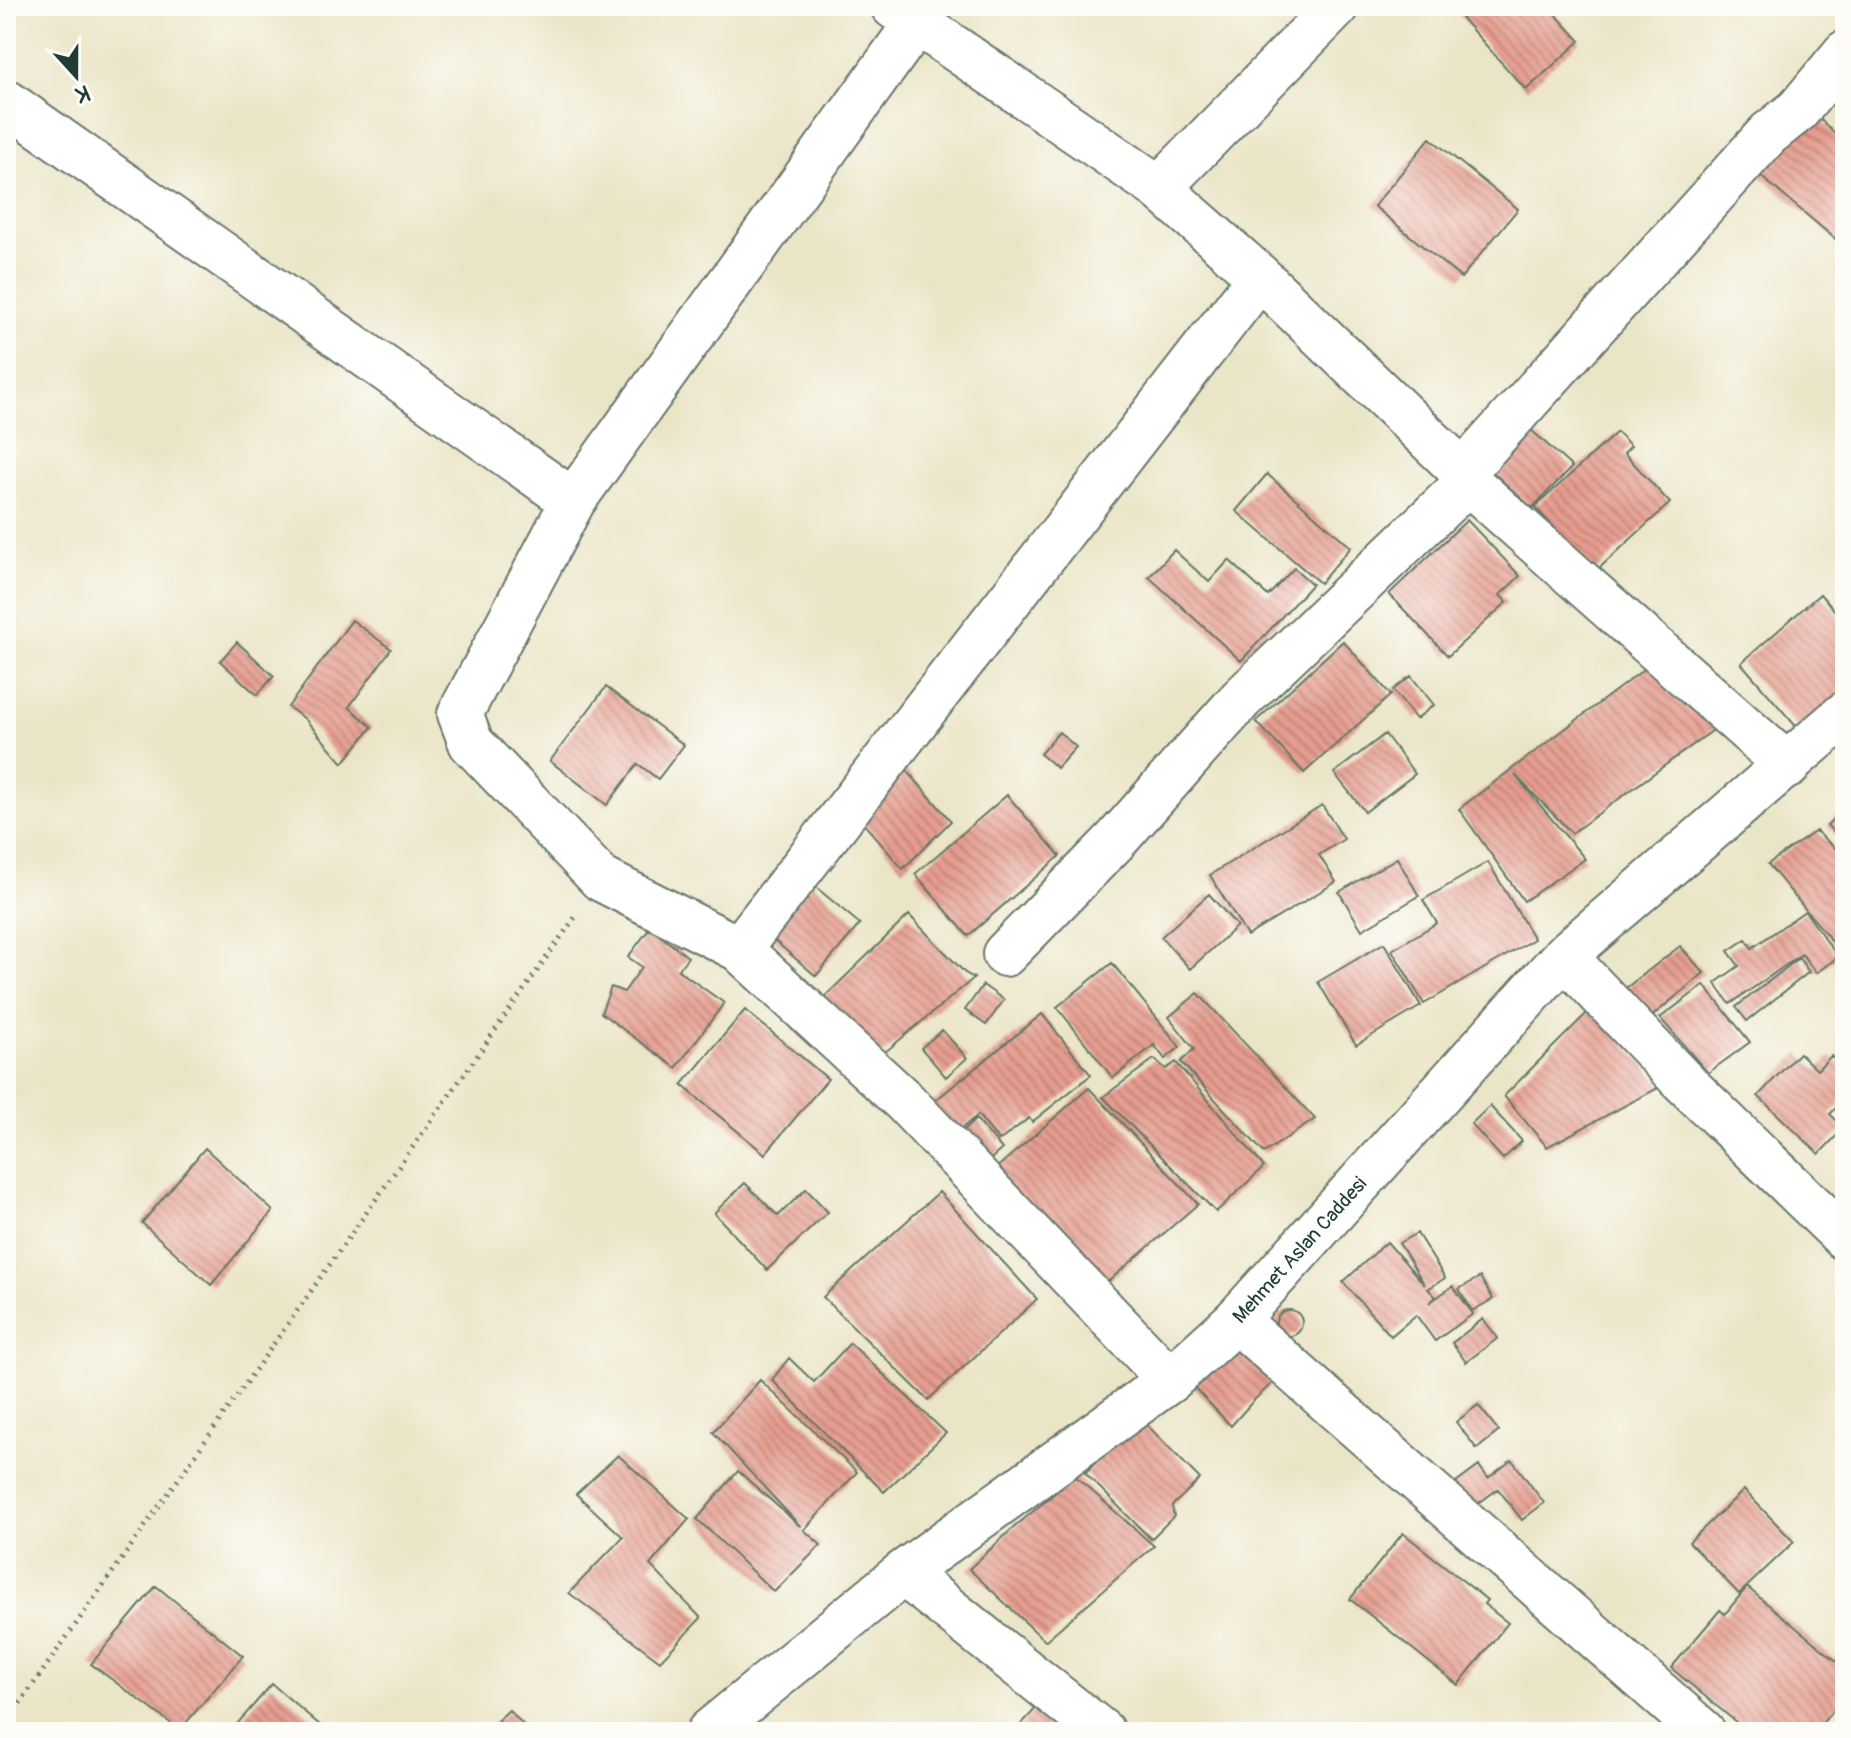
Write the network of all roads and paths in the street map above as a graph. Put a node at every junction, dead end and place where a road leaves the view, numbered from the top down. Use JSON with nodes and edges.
{"nodes":[{"id":1,"x":1337,"y":6,"type":"edge"},
{"id":2,"x":905,"y":14,"type":"edge"},
{"id":3,"x":1845,"y":53,"type":"edge"},
{"id":4,"x":6,"y":102,"type":"edge"},
{"id":5,"x":1159,"y":188,"type":"junction"},
{"id":6,"x":1260,"y":277,"type":"junction"},
{"id":7,"x":1466,"y":477,"type":"junction"},
{"id":8,"x":573,"y":501,"type":"junction"},
{"id":9,"x":1845,"y":714,"type":"edge"},
{"id":10,"x":1788,"y":766,"type":"junction"},
{"id":11,"x":601,"y":879,"type":"junction"},
{"id":12,"x":739,"y":949,"type":"junction"},
{"id":13,"x":1005,"y":954,"type":"dead end"},
{"id":14,"x":1564,"y":956,"type":"junction"},
{"id":15,"x":1845,"y":1238,"type":"edge"},
{"id":16,"x":1236,"y":1320,"type":"junction"},
{"id":17,"x":1170,"y":1380,"type":"junction"},
{"id":18,"x":903,"y":1573,"type":"junction"},
{"id":19,"x":6,"y":1723,"type":"edge"},
{"id":20,"x":709,"y":1732,"type":"edge"},
{"id":21,"x":1102,"y":1732,"type":"edge"},
{"id":22,"x":1703,"y":1732,"type":"edge"}],
"edges":[{"from":1,"to":5,"type":"street"},
{"from":2,"to":5,"type":"street"},
{"from":2,"to":8,"type":"street"},
{"from":3,"to":7,"type":"street"},
{"from":4,"to":8,"type":"street"},
{"from":5,"to":6,"type":"street"},
{"from":6,"to":7,"type":"street"},
{"from":6,"to":12,"type":"street"},
{"from":7,"to":10,"type":"street"},
{"from":7,"to":13,"type":"street"},
{"from":8,"to":11,"type":"street"},
{"from":9,"to":10,"type":"street","name":"Mehmet Aslan Caddesi"},
{"from":10,"to":14,"type":"street","name":"Mehmet Aslan Caddesi"},
{"from":11,"to":12,"type":"street"},
{"from":11,"to":19,"type":"path"},
{"from":12,"to":17,"type":"street"},
{"from":14,"to":15,"type":"street"},
{"from":14,"to":16,"type":"street","name":"Mehmet Aslan Caddesi"},
{"from":16,"to":17,"type":"street","name":"Mehmet Aslan Caddesi"},
{"from":16,"to":22,"type":"street"},
{"from":17,"to":18,"type":"street","name":"Mehmet Aslan Caddesi"},
{"from":18,"to":20,"type":"street","name":"Mehmet Aslan Caddesi"},
{"from":18,"to":21,"type":"street"}]}
